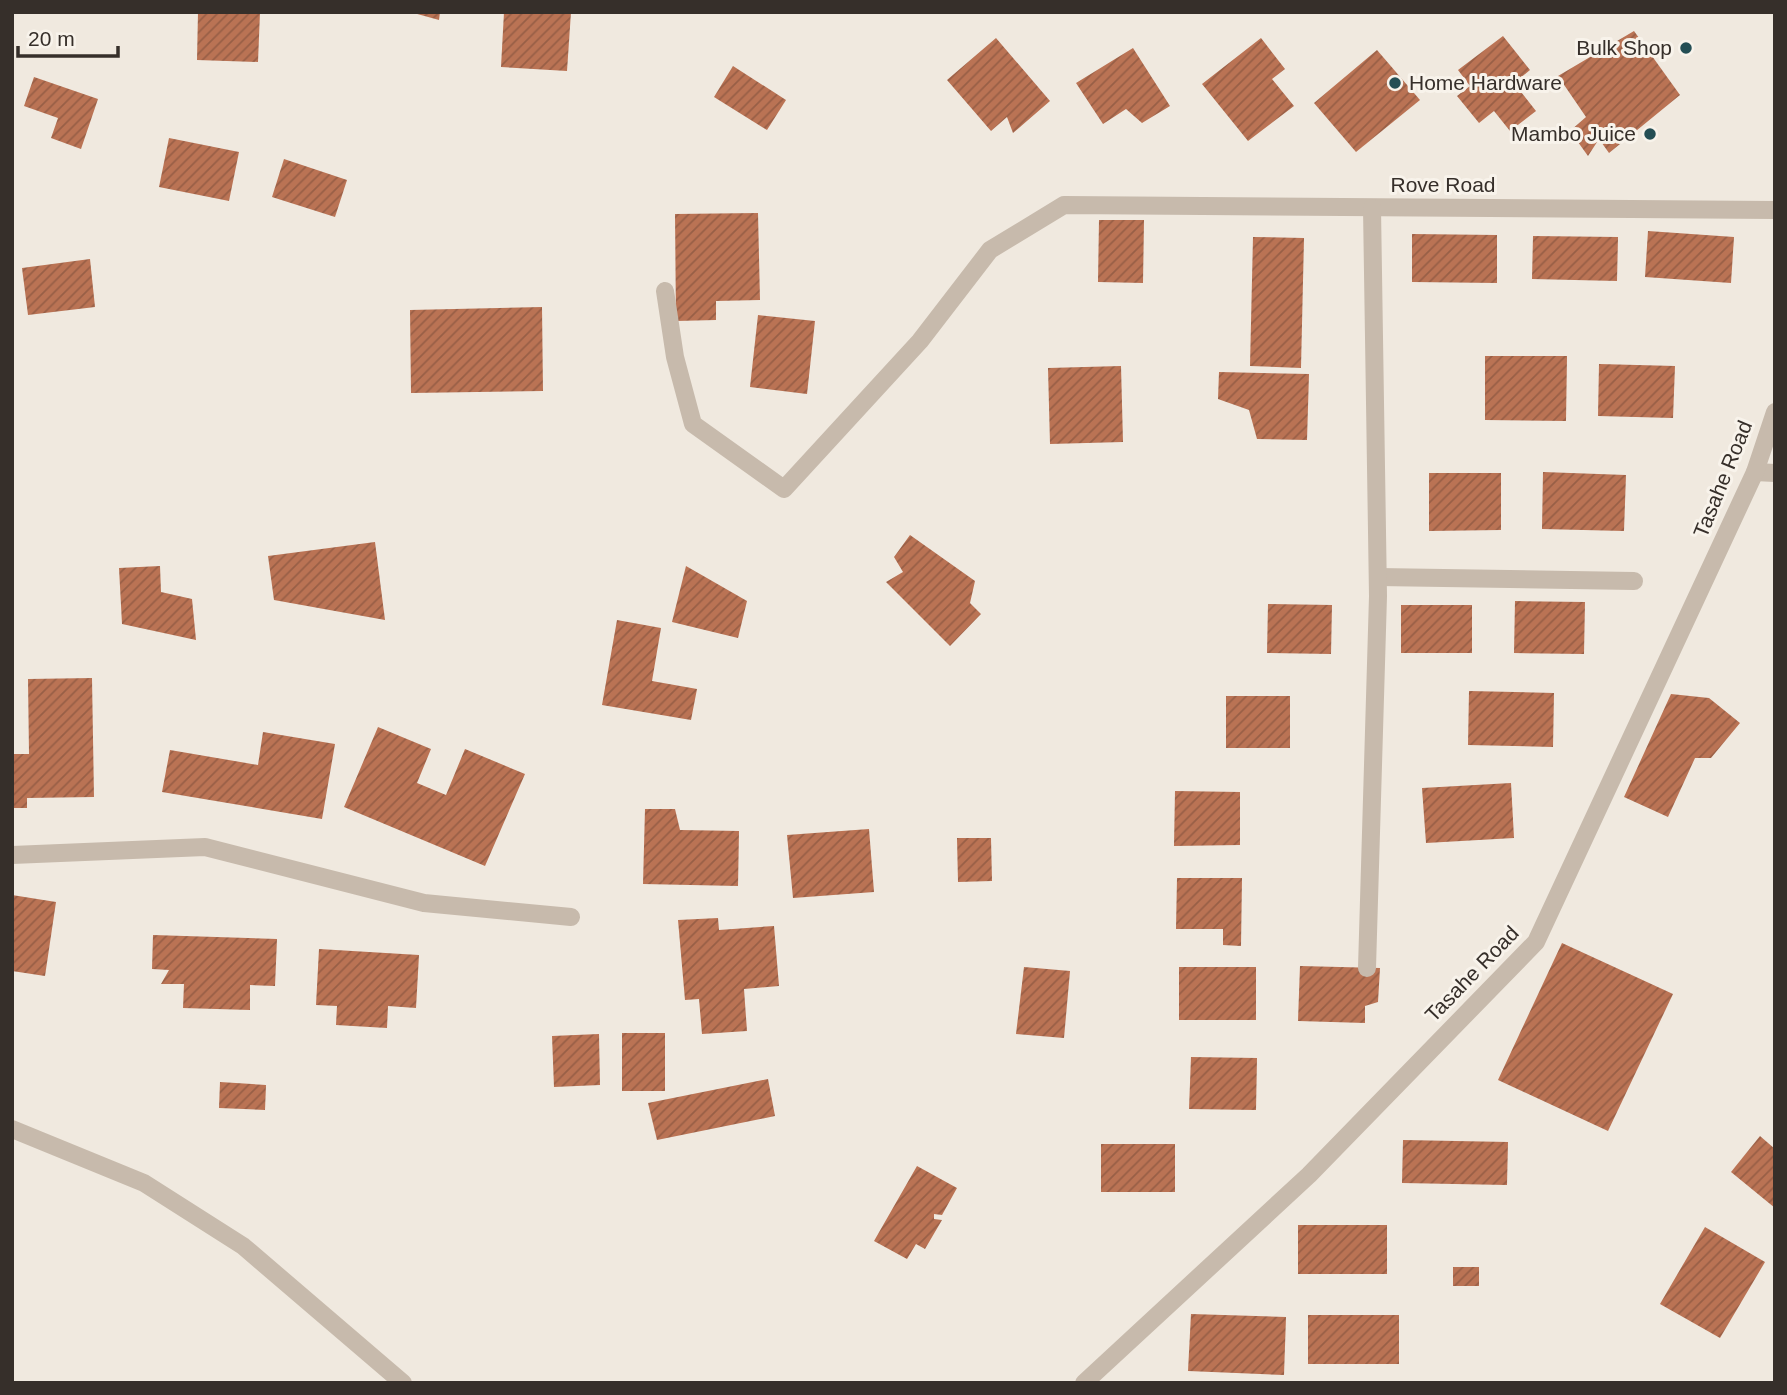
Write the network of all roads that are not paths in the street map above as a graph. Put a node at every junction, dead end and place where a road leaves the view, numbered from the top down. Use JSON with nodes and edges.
{"nodes":[{"id":1,"x":1372,"y":208,"type":"junction"},
{"id":2,"x":1775,"y":209,"type":"edge"},
{"id":3,"x":665,"y":292,"type":"dead end"},
{"id":4,"x":1775,"y":412,"type":"edge"},
{"id":5,"x":1755,"y":472,"type":"junction"},
{"id":6,"x":1775,"y":473,"type":"edge"},
{"id":7,"x":1378,"y":577,"type":"junction"},
{"id":8,"x":1634,"y":580,"type":"dead end"},
{"id":9,"x":12,"y":855,"type":"edge"},
{"id":10,"x":571,"y":917,"type":"dead end"},
{"id":11,"x":1367,"y":968,"type":"dead end"},
{"id":12,"x":12,"y":1129,"type":"edge"},
{"id":13,"x":403,"y":1383,"type":"edge"},
{"id":14,"x":1084,"y":1383,"type":"edge"}],
"edges":[{"from":1,"to":2,"type":"street","name":"Rove Road"},
{"from":1,"to":3,"type":"street"},
{"from":1,"to":7,"type":"street","name":"Rove Road"},
{"from":4,"to":5,"type":"street","name":"Tasahe Road"},
{"from":5,"to":6,"type":"street"},
{"from":5,"to":14,"type":"street","name":"Tasahe Road"},
{"from":7,"to":8,"type":"street"},
{"from":7,"to":11,"type":"street","name":"Rove Road"},
{"from":9,"to":10,"type":"street"},
{"from":12,"to":13,"type":"street"}]}
